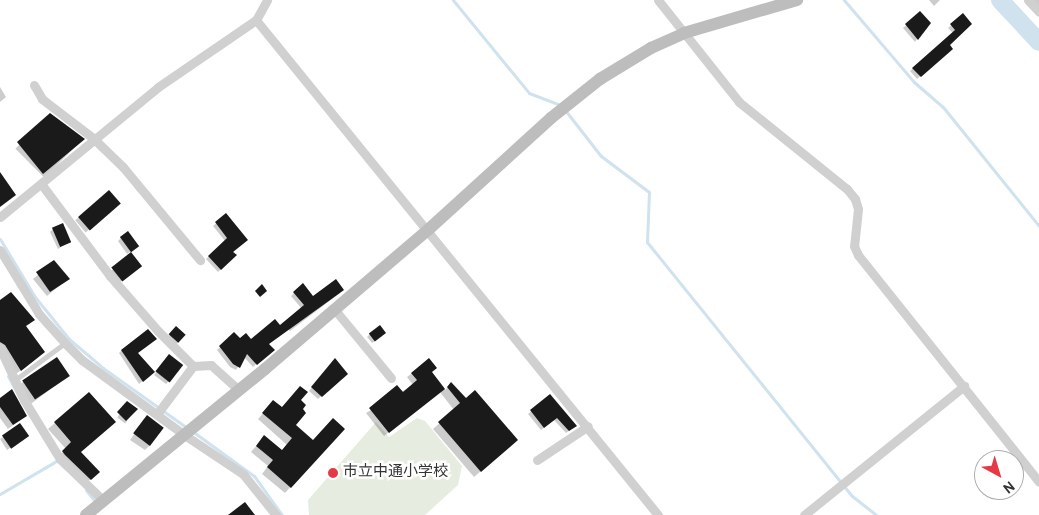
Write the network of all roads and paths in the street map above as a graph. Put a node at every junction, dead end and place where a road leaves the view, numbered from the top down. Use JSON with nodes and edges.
{"nodes":[{"id":1,"x":267,"y":0,"type":"edge"},
{"id":2,"x":658,"y":0,"type":"edge"},
{"id":3,"x":797,"y":0,"type":"edge"},
{"id":4,"x":1028,"y":0,"type":"edge"},
{"id":5,"x":1039,"y":12,"type":"edge"},
{"id":6,"x":256,"y":20,"type":"junction"},
{"id":7,"x":684,"y":33,"type":"junction"},
{"id":8,"x":34,"y":85,"type":"dead end"},
{"id":9,"x":93,"y":138,"type":"junction"},
{"id":10,"x":42,"y":185,"type":"junction"},
{"id":11,"x":0,"y":217,"type":"edge"},
{"id":12,"x":429,"y":229,"type":"junction"},
{"id":13,"x":0,"y":250,"type":"edge"},
{"id":14,"x":200,"y":260,"type":"dead end"},
{"id":15,"x":334,"y":310,"type":"junction"},
{"id":16,"x":65,"y":344,"type":"junction"},
{"id":17,"x":0,"y":348,"type":"edge"},
{"id":18,"x":193,"y":366,"type":"junction"},
{"id":19,"x":391,"y":378,"type":"dead end"},
{"id":20,"x":14,"y":381,"type":"junction"},
{"id":21,"x":964,"y":386,"type":"junction"},
{"id":22,"x":239,"y":390,"type":"junction"},
{"id":23,"x":157,"y":414,"type":"junction"},
{"id":24,"x":588,"y":426,"type":"junction"},
{"id":25,"x":186,"y":436,"type":"junction"},
{"id":26,"x":537,"y":460,"type":"dead end"},
{"id":27,"x":1039,"y":482,"type":"edge"},
{"id":28,"x":96,"y":508,"type":"edge"},
{"id":29,"x":276,"y":515,"type":"edge"},
{"id":30,"x":658,"y":515,"type":"edge"},
{"id":31,"x":804,"y":515,"type":"edge"}],
"edges":[{"from":1,"to":6,"type":"street"},
{"from":2,"to":7,"type":"street"},
{"from":3,"to":7,"type":"street"},
{"from":4,"to":5,"type":"street"},
{"from":6,"to":9,"type":"street"},
{"from":6,"to":12,"type":"street"},
{"from":7,"to":12,"type":"street"},
{"from":7,"to":21,"type":"street"},
{"from":8,"to":9,"type":"street"},
{"from":9,"to":10,"type":"street"},
{"from":9,"to":14,"type":"street"},
{"from":10,"to":11,"type":"street"},
{"from":10,"to":18,"type":"street"},
{"from":12,"to":15,"type":"street"},
{"from":12,"to":24,"type":"street"},
{"from":13,"to":16,"type":"street"},
{"from":15,"to":19,"type":"street"},
{"from":15,"to":22,"type":"street"},
{"from":16,"to":20,"type":"lane"},
{"from":16,"to":23,"type":"street"},
{"from":17,"to":20,"type":"street"},
{"from":18,"to":22,"type":"street"},
{"from":18,"to":23,"type":"street"},
{"from":20,"to":28,"type":"street"},
{"from":21,"to":27,"type":"street"},
{"from":21,"to":31,"type":"street"},
{"from":22,"to":25,"type":"street"},
{"from":23,"to":25,"type":"street"},
{"from":24,"to":26,"type":"street"},
{"from":24,"to":30,"type":"street"},
{"from":25,"to":28,"type":"street"},
{"from":25,"to":29,"type":"street"}]}
